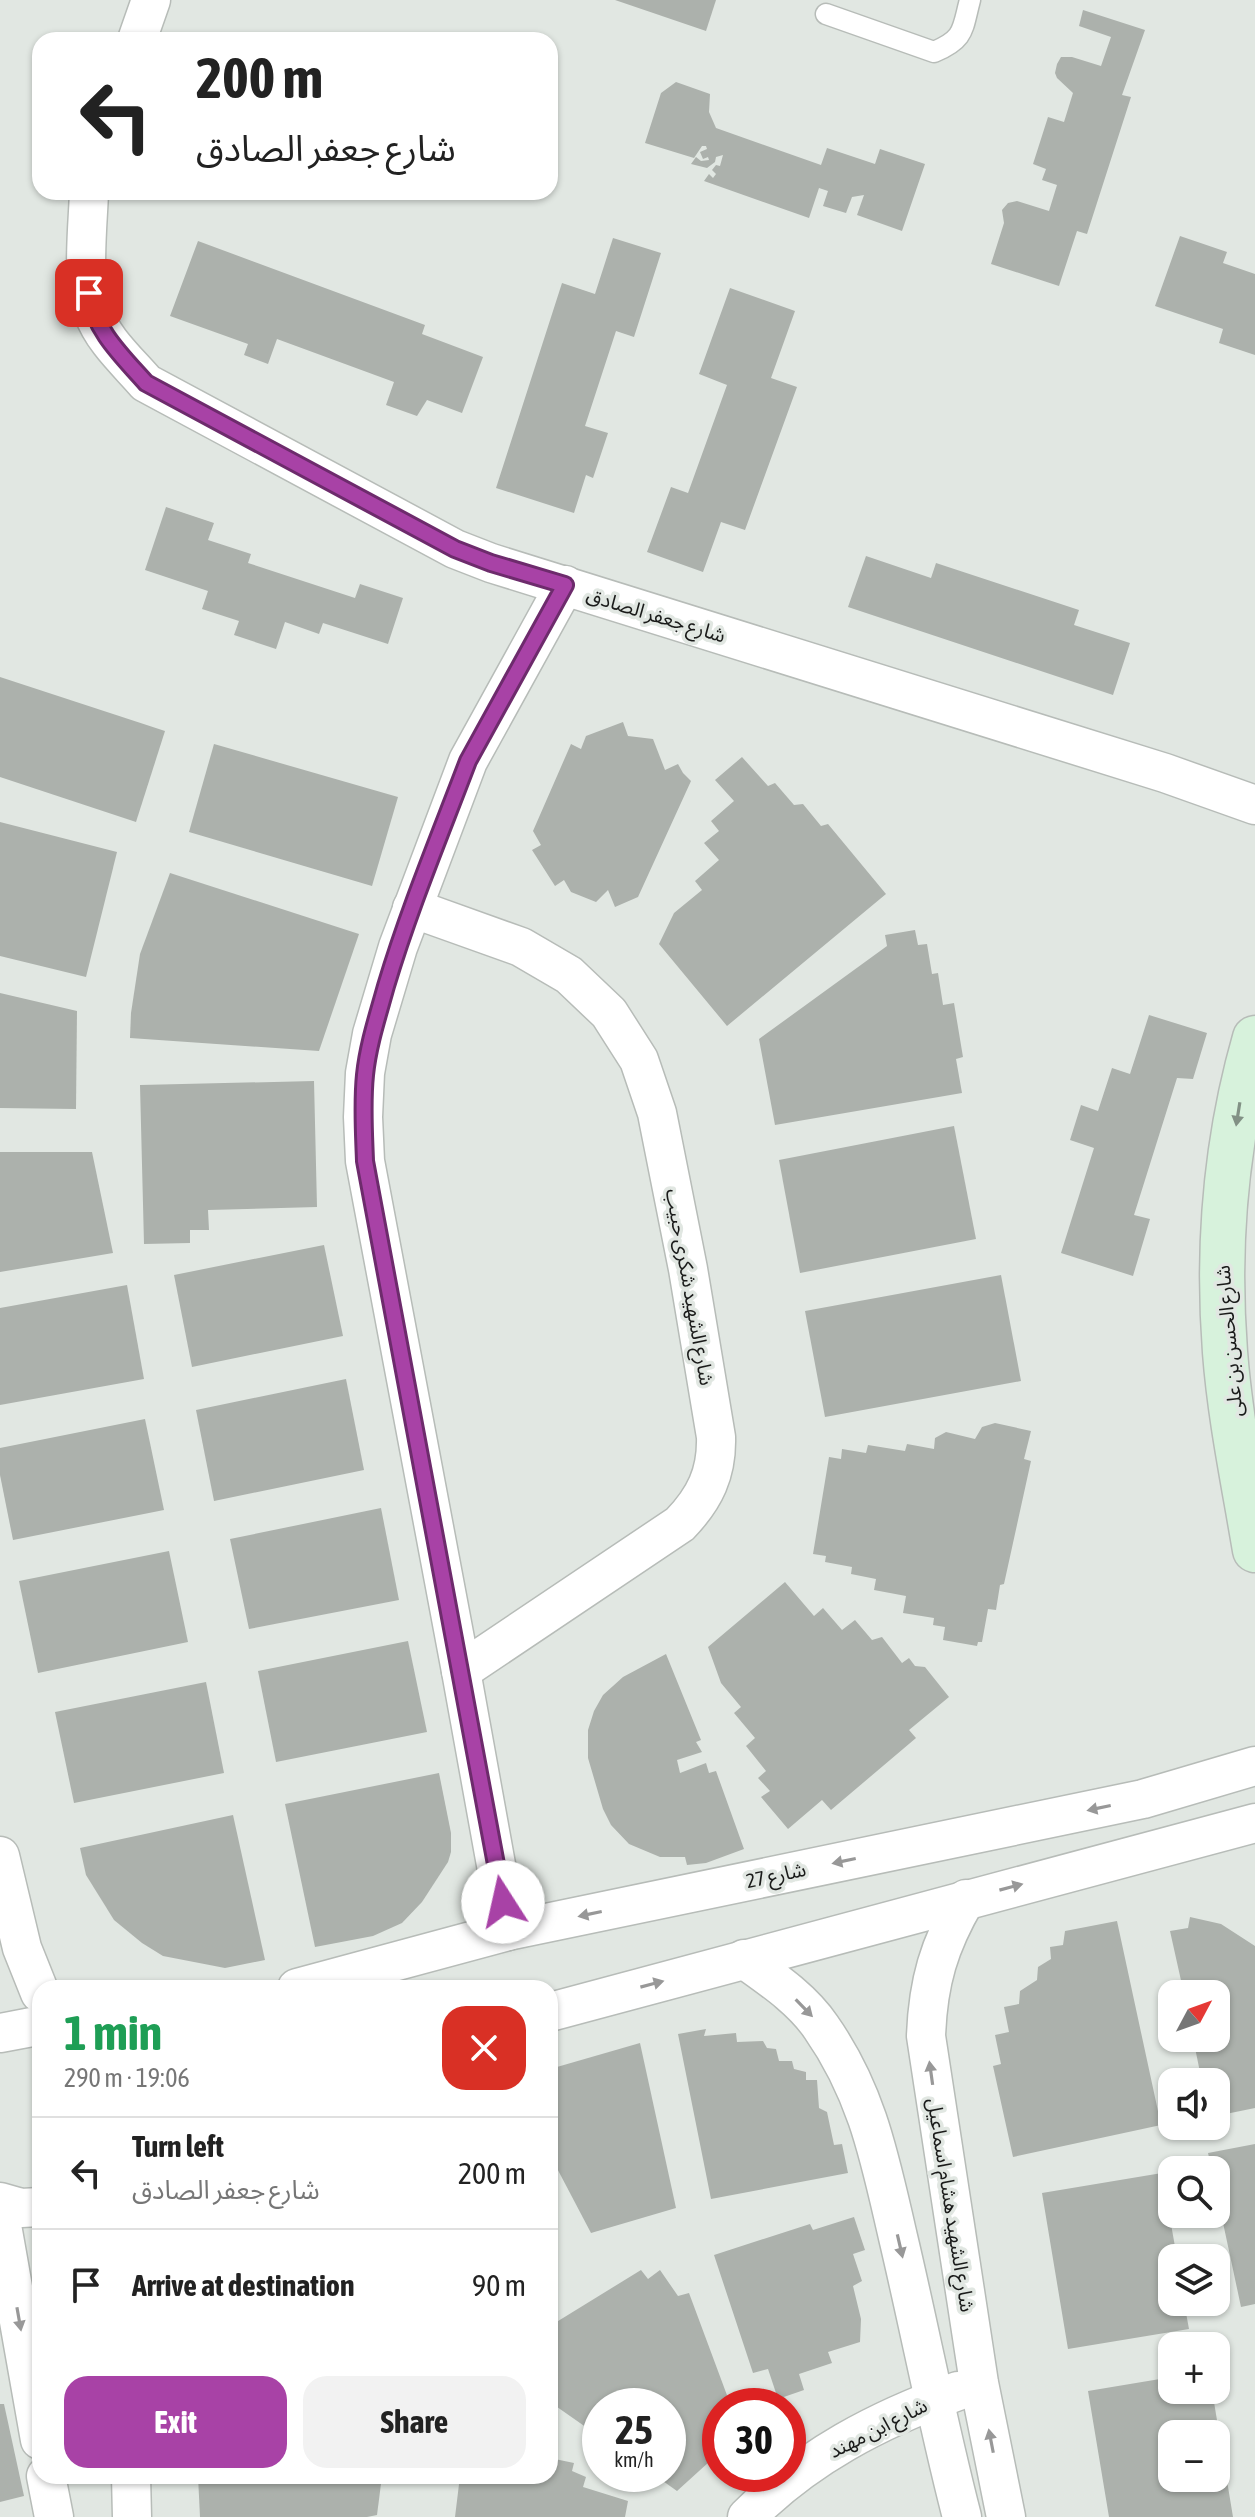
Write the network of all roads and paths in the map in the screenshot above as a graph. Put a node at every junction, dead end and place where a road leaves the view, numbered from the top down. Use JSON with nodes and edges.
{"nodes":[{"id":1,"x":151,"y":0,"type":"edge"},
{"id":2,"x":970,"y":0,"type":"edge"},
{"id":3,"x":826,"y":14,"type":"dead end"},
{"id":4,"x":140,"y":32,"type":"edge"},
{"id":5,"x":89,"y":200,"type":"edge"},
{"id":6,"x":565,"y":585,"type":"junction"},
{"id":7,"x":1255,"y":805,"type":"edge"},
{"id":8,"x":412,"y":908,"type":"junction"},
{"id":9,"x":1255,"y":1038,"type":"edge"},
{"id":10,"x":1255,"y":1550,"type":"edge"},
{"id":11,"x":461,"y":1671,"type":"junction"},
{"id":12,"x":1255,"y":1766,"type":"edge"},
{"id":13,"x":1143,"y":1799,"type":"junction"},
{"id":14,"x":1255,"y":1823,"type":"edge"},
{"id":15,"x":1151,"y":1850,"type":"junction"},
{"id":16,"x":0,"y":1856,"type":"edge"},
{"id":17,"x":966,"y":1899,"type":"junction"},
{"id":18,"x":508,"y":1931,"type":"junction"},
{"id":19,"x":744,"y":1959,"type":"junction"},
{"id":20,"x":35,"y":1980,"type":"edge"},
{"id":21,"x":327,"y":1980,"type":"edge"},
{"id":22,"x":558,"y":2010,"type":"edge"},
{"id":23,"x":32,"y":2027,"type":"edge"},
{"id":24,"x":0,"y":2033,"type":"edge"},
{"id":25,"x":0,"y":2202,"type":"edge"},
{"id":26,"x":32,"y":2207,"type":"edge"},
{"id":27,"x":0,"y":2214,"type":"edge"},
{"id":28,"x":979,"y":2383,"type":"junction"},
{"id":29,"x":32,"y":2395,"type":"edge"},
{"id":30,"x":935,"y":2399,"type":"junction"},
{"id":31,"x":48,"y":2484,"type":"edge"},
{"id":32,"x":131,"y":2484,"type":"edge"},
{"id":33,"x":54,"y":2517,"type":"edge"},
{"id":34,"x":132,"y":2517,"type":"edge"},
{"id":35,"x":747,"y":2517,"type":"edge"},
{"id":36,"x":962,"y":2517,"type":"edge"},
{"id":37,"x":1006,"y":2517,"type":"edge"}],
"edges":[{"from":1,"to":4,"type":"street"},
{"from":2,"to":3,"type":"lane"},
{"from":5,"to":6,"type":"street","name":"شارع جعفر الصادق"},
{"from":6,"to":7,"type":"street","name":"شارع جعفر الصادق"},
{"from":6,"to":8,"type":"street"},
{"from":8,"to":11,"type":"street"},
{"from":8,"to":11,"type":"street","name":"شارع الشهيد شكرى حبيب"},
{"from":9,"to":10,"type":"street","name":"شارع الحسن بن على","one_way":true},
{"from":11,"to":18,"type":"street"},
{"from":12,"to":13,"type":"street","name":"شارع 27"},
{"from":13,"to":15,"type":"street"},
{"from":13,"to":18,"type":"street","name":"شارع 27","one_way":true},
{"from":14,"to":15,"type":"street"},
{"from":17,"to":15,"type":"street","one_way":true},
{"from":16,"to":20,"type":"street"},
{"from":17,"to":19,"type":"street"},
{"from":28,"to":17,"type":"street","name":"شارع الشهيد هشام اسماعيل","one_way":true},
{"from":18,"to":21,"type":"street","name":"شارع 27"},
{"from":22,"to":19,"type":"street","one_way":true},
{"from":19,"to":30,"type":"street","one_way":true},
{"from":23,"to":24,"type":"street"},
{"from":25,"to":26,"type":"street"},
{"from":27,"to":29,"type":"street","one_way":true},
{"from":28,"to":30,"type":"street","name":"شارع ابن مهند"},
{"from":37,"to":28,"type":"street","name":"شارع الشهيد هشام اسماعيل","one_way":true},
{"from":30,"to":35,"type":"street","name":"شارع ابن مهند"},
{"from":30,"to":36,"type":"street"},
{"from":31,"to":33,"type":"street"},
{"from":32,"to":34,"type":"street"}]}
